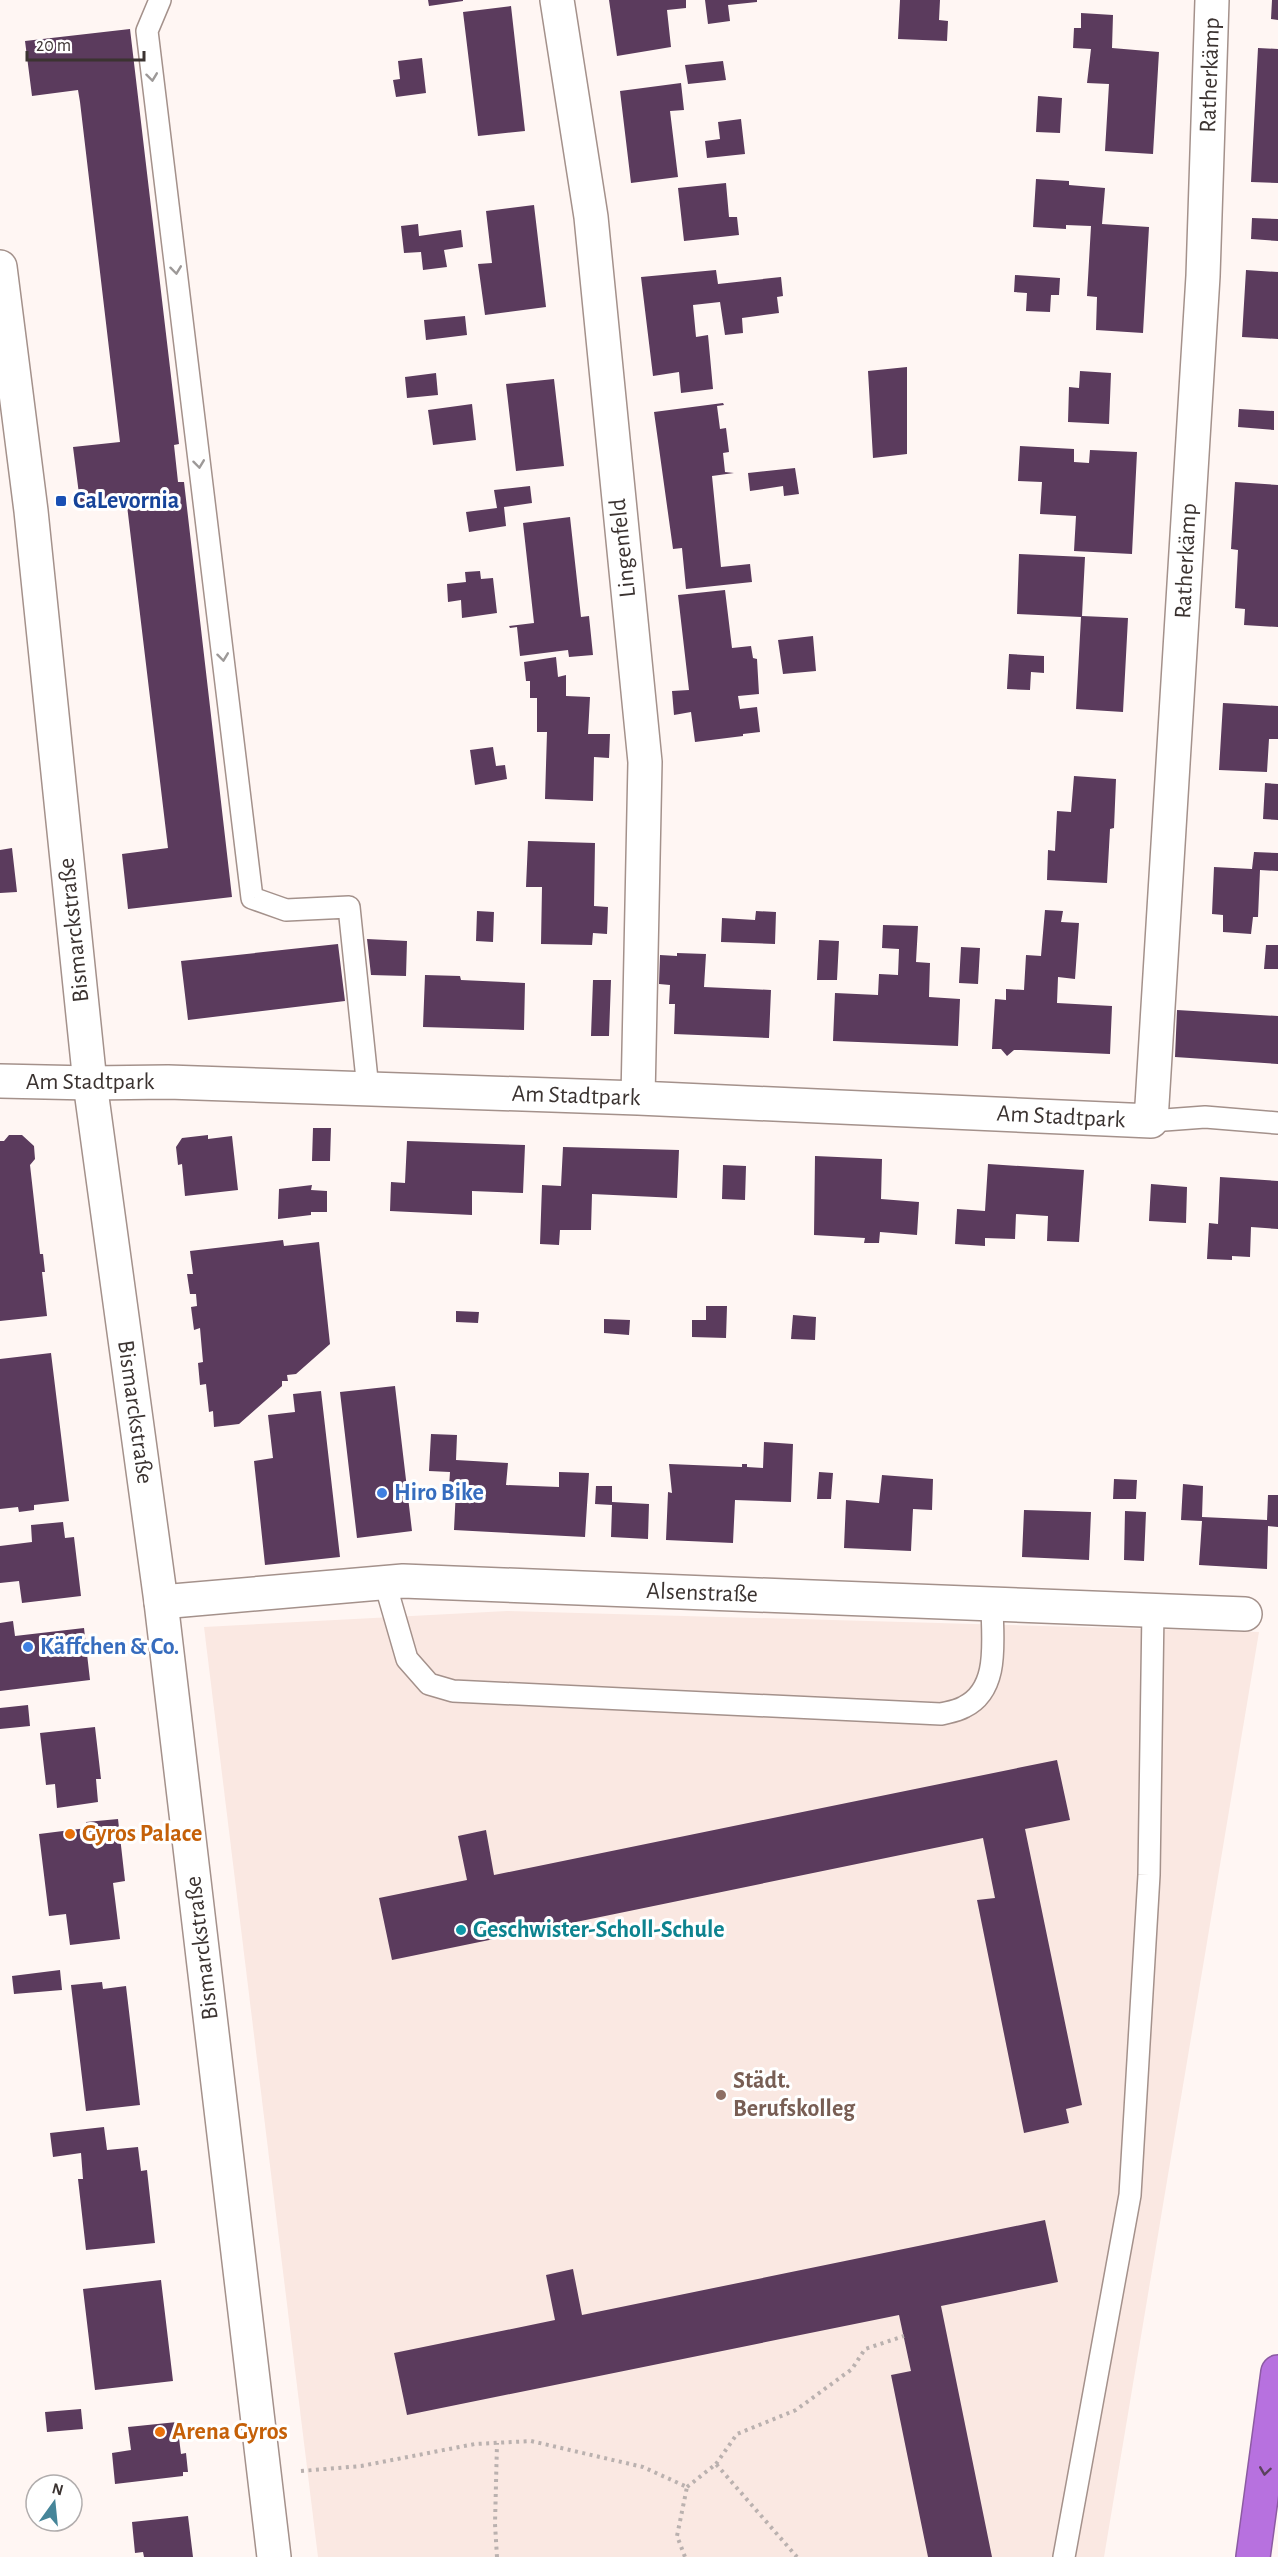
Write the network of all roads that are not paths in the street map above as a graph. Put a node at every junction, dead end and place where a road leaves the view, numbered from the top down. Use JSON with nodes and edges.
{"nodes":[{"id":1,"x":160,"y":0,"type":"edge"},
{"id":2,"x":557,"y":0,"type":"edge"},
{"id":3,"x":1212,"y":0,"type":"edge"},
{"id":4,"x":1,"y":280,"type":"edge"},
{"id":5,"x":0,"y":1081,"type":"edge"},
{"id":6,"x":90,"y":1083,"type":"junction"},
{"id":7,"x":368,"y":1089,"type":"junction"},
{"id":8,"x":638,"y":1098,"type":"junction"},
{"id":9,"x":1152,"y":1121,"type":"junction"},
{"id":10,"x":1278,"y":1123,"type":"edge"},
{"id":11,"x":385,"y":1583,"type":"junction"},
{"id":12,"x":161,"y":1602,"type":"junction"},
{"id":13,"x":992,"y":1604,"type":"junction"},
{"id":14,"x":1154,"y":1610,"type":"junction"},
{"id":15,"x":1245,"y":1614,"type":"dead end"},
{"id":16,"x":1278,"y":2372,"type":"edge"},
{"id":17,"x":274,"y":2557,"type":"edge"},
{"id":18,"x":1064,"y":2557,"type":"edge"},
{"id":19,"x":1253,"y":2557,"type":"edge"}],
"edges":[{"from":1,"to":7,"type":"lane","one_way":true},
{"from":2,"to":8,"type":"street","name":"Lingenfeld"},
{"from":3,"to":9,"type":"street","name":"Ratherkämp"},
{"from":4,"to":6,"type":"street","name":"Bismarckstraße"},
{"from":5,"to":6,"type":"street","name":"Am Stadtpark"},
{"from":6,"to":7,"type":"street","name":"Am Stadtpark"},
{"from":6,"to":12,"type":"street","name":"Bismarckstraße"},
{"from":7,"to":8,"type":"street","name":"Am Stadtpark"},
{"from":8,"to":9,"type":"street","name":"Am Stadtpark"},
{"from":9,"to":10,"type":"lane"},
{"from":11,"to":12,"type":"street","name":"Alsenstraße"},
{"from":11,"to":13,"type":"street","name":"Alsenstraße"},
{"from":11,"to":13,"type":"lane"},
{"from":12,"to":17,"type":"street","name":"Bismarckstraße"},
{"from":13,"to":14,"type":"street","name":"Alsenstraße"},
{"from":14,"to":15,"type":"street","name":"Alsenstraße"},
{"from":14,"to":18,"type":"lane"},
{"from":16,"to":19,"type":"highway","one_way":true}]}
